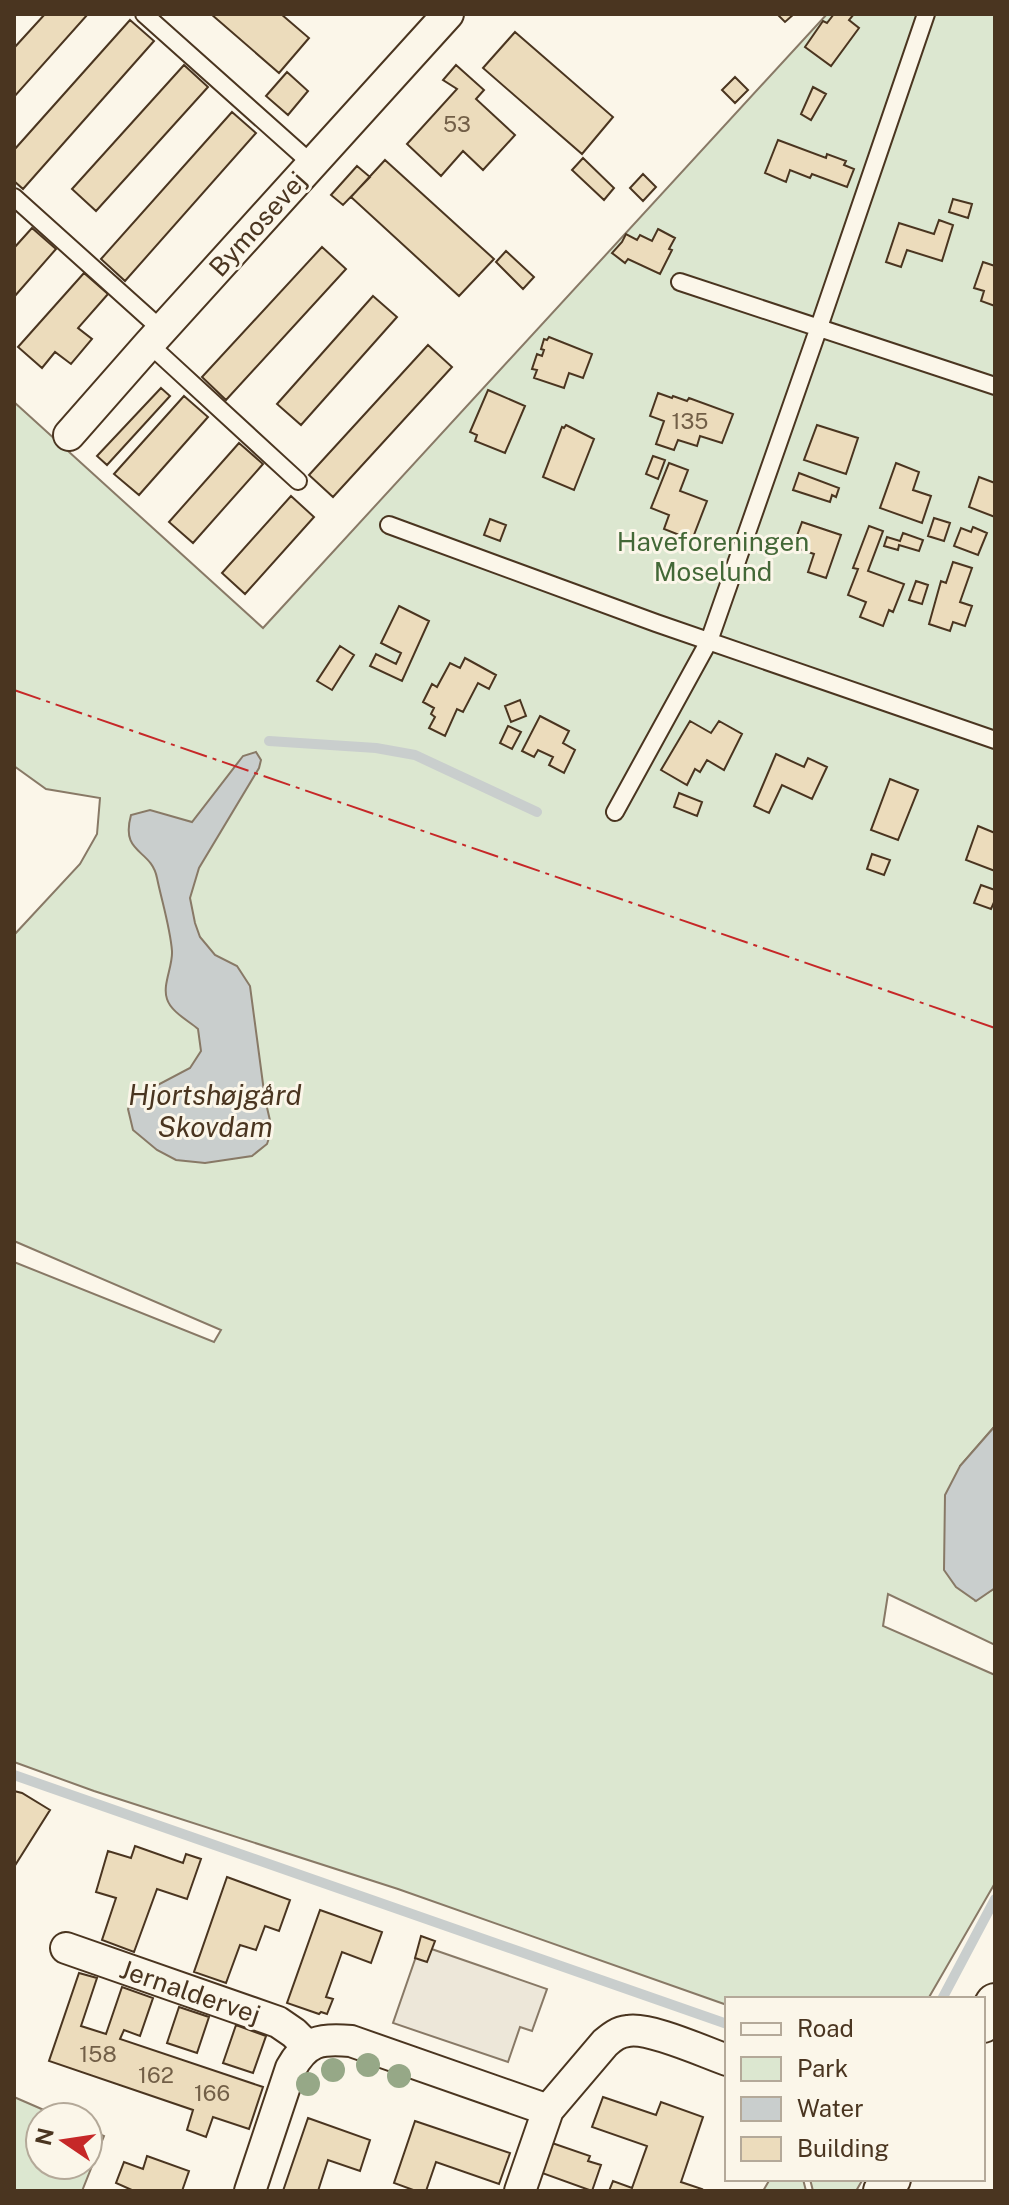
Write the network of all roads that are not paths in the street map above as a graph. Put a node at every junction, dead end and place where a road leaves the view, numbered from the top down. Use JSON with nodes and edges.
{"nodes":[{"id":1,"x":144,"y":14,"type":"edge"},
{"id":2,"x":448,"y":14,"type":"edge"},
{"id":3,"x":926,"y":14,"type":"edge"},
{"id":4,"x":312,"y":164,"type":"junction"},
{"id":5,"x":14,"y":197,"type":"edge"},
{"id":6,"x":680,"y":282,"type":"dead end"},
{"id":7,"x":819,"y":327,"type":"junction"},
{"id":8,"x":155,"y":337,"type":"junction"},
{"id":9,"x":995,"y":386,"type":"edge"},
{"id":10,"x":69,"y":435,"type":"dead end"},
{"id":11,"x":298,"y":481,"type":"dead end"},
{"id":12,"x":389,"y":525,"type":"dead end"},
{"id":13,"x":709,"y":641,"type":"junction"},
{"id":14,"x":995,"y":740,"type":"edge"},
{"id":15,"x":615,"y":812,"type":"dead end"},
{"id":16,"x":66,"y":1948,"type":"dead end"},
{"id":17,"x":307,"y":2046,"type":"junction"},
{"id":18,"x":725,"y":2059,"type":"edge"},
{"id":19,"x":548,"y":2110,"type":"junction"},
{"id":20,"x":250,"y":2191,"type":"edge"},
{"id":21,"x":520,"y":2191,"type":"edge"}],
"edges":[{"from":1,"to":4,"type":"lane"},
{"from":2,"to":4,"type":"street","name":"Bymosevej"},
{"from":3,"to":7,"type":"lane"},
{"from":4,"to":8,"type":"street","name":"Bymosevej"},
{"from":5,"to":8,"type":"lane"},
{"from":6,"to":7,"type":"lane"},
{"from":7,"to":9,"type":"lane"},
{"from":7,"to":13,"type":"lane"},
{"from":8,"to":10,"type":"street","name":"Bymosevej"},
{"from":8,"to":11,"type":"lane"},
{"from":12,"to":13,"type":"lane"},
{"from":13,"to":14,"type":"lane"},
{"from":13,"to":15,"type":"lane"},
{"from":16,"to":17,"type":"street","name":"Jernaldervej"},
{"from":17,"to":19,"type":"street"},
{"from":17,"to":20,"type":"street"},
{"from":18,"to":19,"type":"street"},
{"from":19,"to":21,"type":"street"}]}
